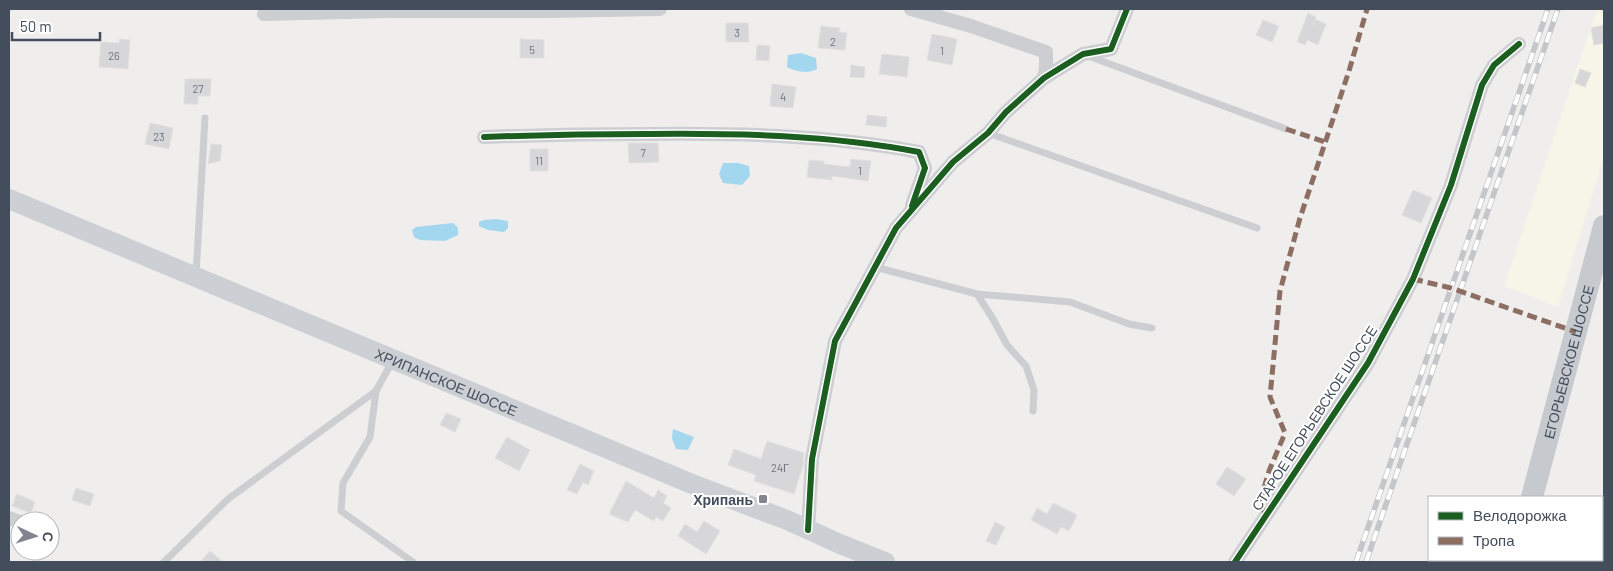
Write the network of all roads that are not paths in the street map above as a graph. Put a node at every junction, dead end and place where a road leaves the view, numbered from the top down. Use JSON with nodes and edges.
{"nodes":[{"id":1,"x":660,"y":9,"type":"edge"},
{"id":2,"x":911,"y":9,"type":"edge"},
{"id":3,"x":1127,"y":9,"type":"edge"},
{"id":4,"x":264,"y":14,"type":"dead end"},
{"id":5,"x":1519,"y":44,"type":"dead end"},
{"id":6,"x":1083,"y":54,"type":"junction"},
{"id":7,"x":1044,"y":78,"type":"junction"},
{"id":8,"x":205,"y":118,"type":"dead end"},
{"id":9,"x":1286,"y":129,"type":"dead end"},
{"id":10,"x":988,"y":133,"type":"junction"},
{"id":11,"x":484,"y":137,"type":"dead end"},
{"id":12,"x":9,"y":199,"type":"edge"},
{"id":13,"x":909,"y":213,"type":"junction"},
{"id":14,"x":1604,"y":226,"type":"edge"},
{"id":15,"x":1257,"y":228,"type":"dead end"},
{"id":16,"x":874,"y":267,"type":"junction"},
{"id":17,"x":196,"y":277,"type":"junction"},
{"id":18,"x":978,"y":294,"type":"junction"},
{"id":19,"x":1152,"y":328,"type":"dead end"},
{"id":20,"x":393,"y":359,"type":"junction"},
{"id":21,"x":376,"y":391,"type":"junction"},
{"id":22,"x":1033,"y":411,"type":"dead end"},
{"id":23,"x":1532,"y":496,"type":"edge"},
{"id":24,"x":808,"y":530,"type":"junction"},
{"id":25,"x":164,"y":562,"type":"edge"},
{"id":26,"x":412,"y":562,"type":"edge"},
{"id":27,"x":883,"y":562,"type":"edge"},
{"id":28,"x":1235,"y":562,"type":"edge"}],
"edges":[{"from":1,"to":4,"type":"street"},
{"from":2,"to":7,"type":"street"},
{"from":3,"to":6,"type":"street"},
{"from":5,"to":28,"type":"street","name":"СТАРОЕ ЕГОРЬЕВСКОЕ ШОССЕ"},
{"from":6,"to":7,"type":"street"},
{"from":6,"to":9,"type":"lane"},
{"from":7,"to":10,"type":"street"},
{"from":8,"to":17,"type":"lane"},
{"from":10,"to":13,"type":"street"},
{"from":10,"to":15,"type":"lane"},
{"from":11,"to":13,"type":"street"},
{"from":12,"to":17,"type":"main road","name":"ХРИПАНСКОЕ ШОССЕ"},
{"from":13,"to":16,"type":"street"},
{"from":14,"to":23,"type":"main road","name":"ЕГОРЬЕВСКОЕ ШОССЕ"},
{"from":16,"to":18,"type":"lane"},
{"from":16,"to":24,"type":"street"},
{"from":17,"to":20,"type":"main road","name":"ХРИПАНСКОЕ ШОССЕ"},
{"from":18,"to":19,"type":"lane"},
{"from":18,"to":22,"type":"lane"},
{"from":20,"to":21,"type":"lane"},
{"from":20,"to":24,"type":"main road","name":"ХРИПАНСКОЕ ШОССЕ"},
{"from":21,"to":25,"type":"lane"},
{"from":21,"to":26,"type":"lane"},
{"from":24,"to":27,"type":"main road","name":"ХРИПАНСКОЕ ШОССЕ"}]}
